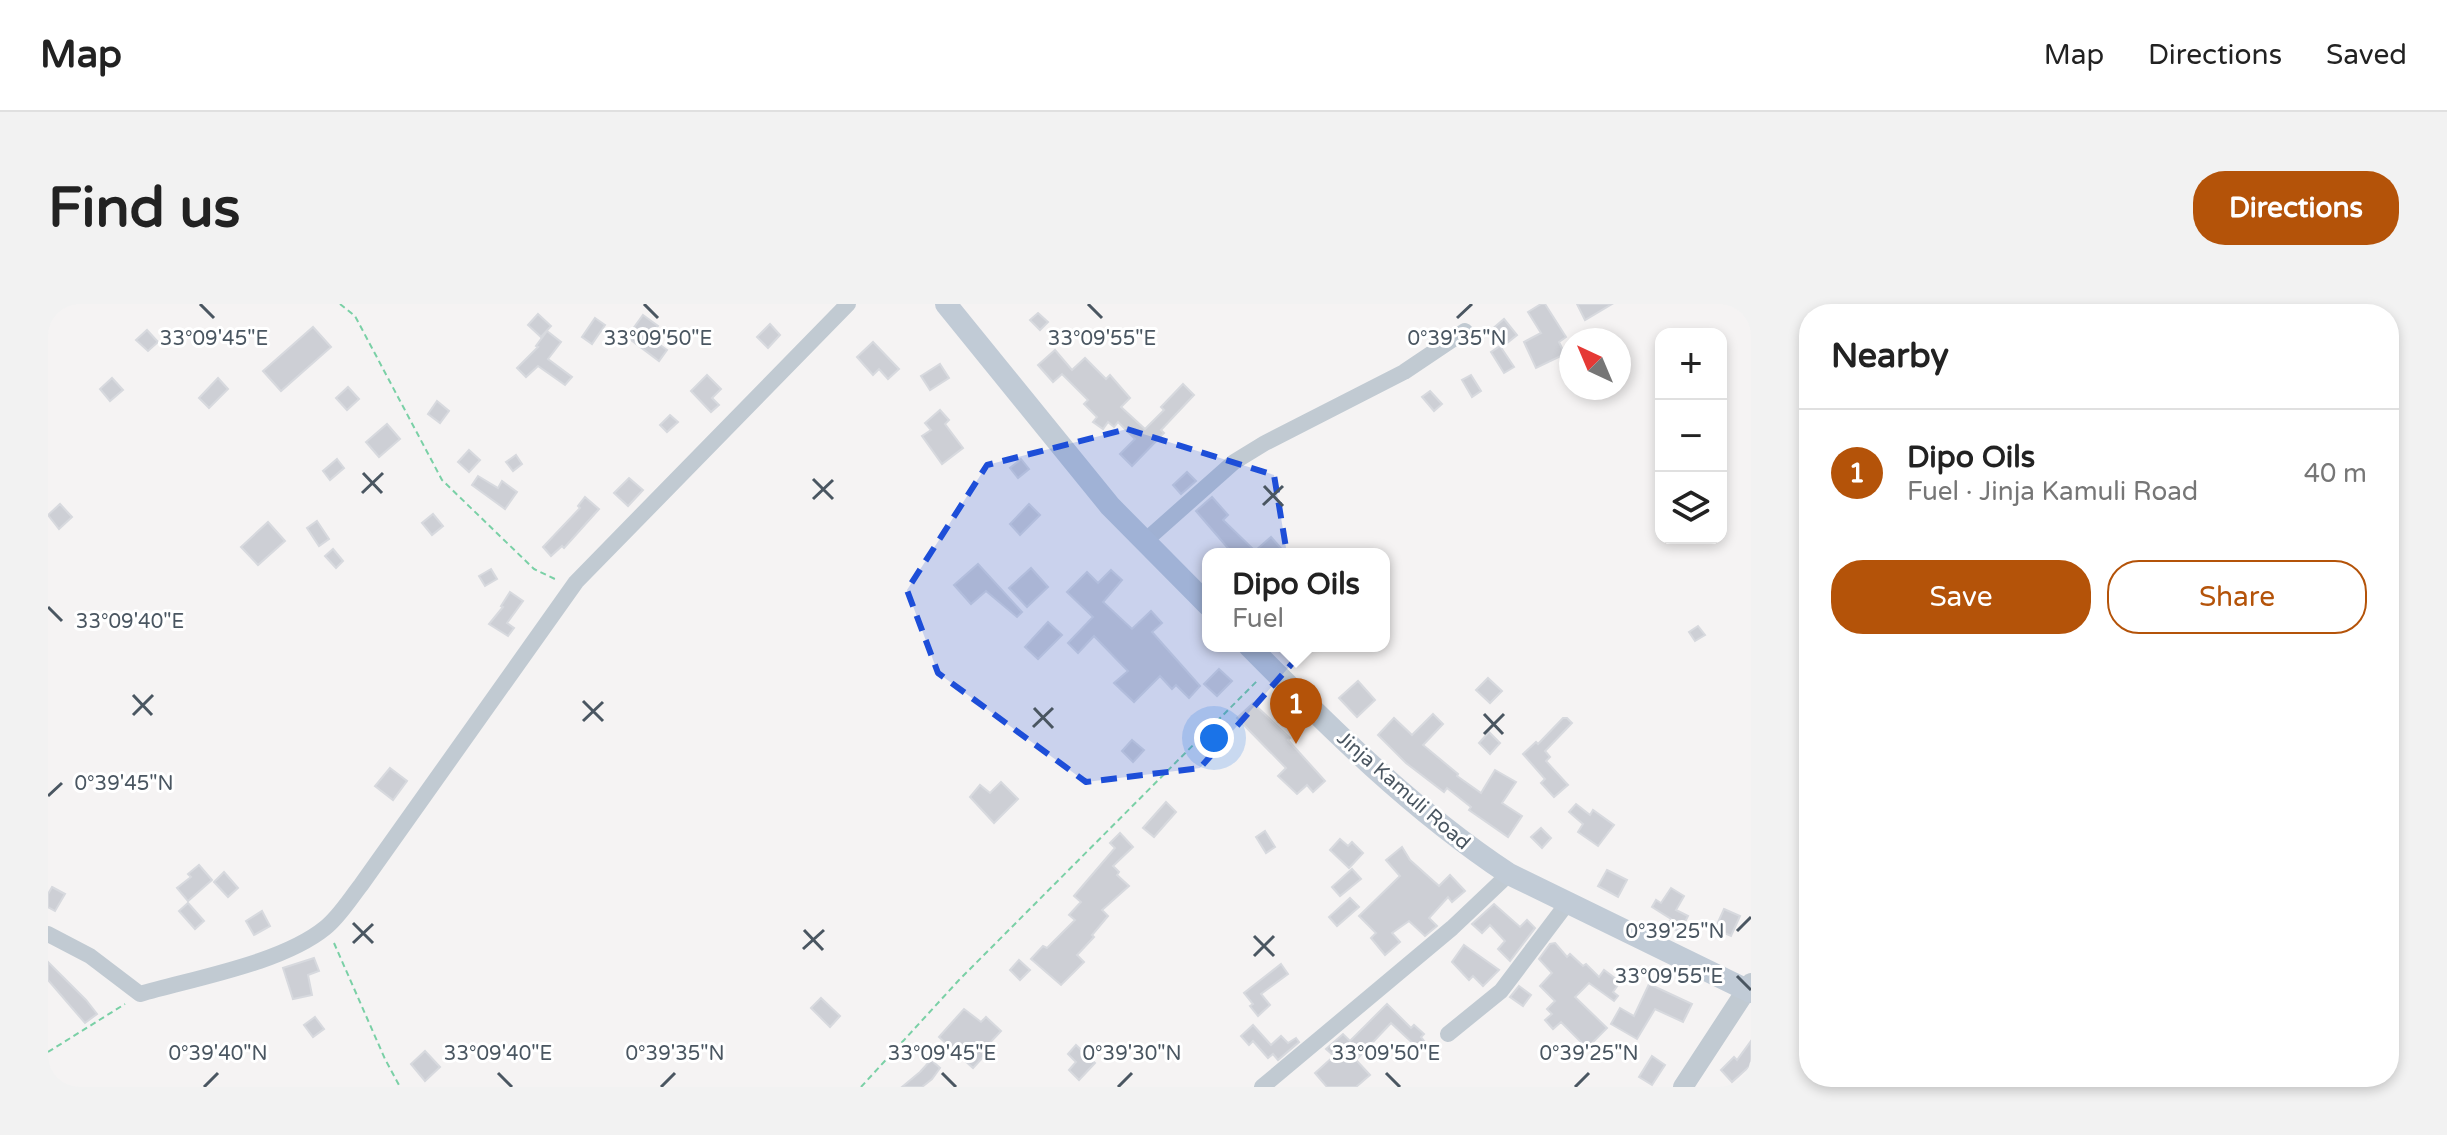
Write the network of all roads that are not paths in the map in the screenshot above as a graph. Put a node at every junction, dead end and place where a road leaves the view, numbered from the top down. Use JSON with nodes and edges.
{"nodes":[{"id":1,"x":848,"y":304,"type":"edge"},
{"id":2,"x":946,"y":304,"type":"edge"},
{"id":3,"x":1465,"y":331,"type":"dead end"},
{"id":4,"x":1145,"y":541,"type":"junction"},
{"id":5,"x":1202,"y":599,"type":"edge"},
{"id":6,"x":1255,"y":652,"type":"edge"},
{"id":7,"x":1509,"y":874,"type":"junction"},
{"id":8,"x":1569,"y":901,"type":"junction"},
{"id":9,"x":48,"y":934,"type":"edge"},
{"id":10,"x":1750,"y":988,"type":"edge"},
{"id":11,"x":1448,"y":1034,"type":"dead end"},
{"id":12,"x":1262,"y":1087,"type":"edge"},
{"id":13,"x":1683,"y":1087,"type":"edge"}],
"edges":[{"from":1,"to":9,"type":"street"},
{"from":2,"to":4,"type":"main road"},
{"from":3,"to":4,"type":"street"},
{"from":4,"to":5,"type":"main road"},
{"from":6,"to":7,"type":"main road","name":"Jinja Kamuli Road"},
{"from":7,"to":8,"type":"main road","name":"Jinja Kamuli Road"},
{"from":7,"to":12,"type":"street"},
{"from":8,"to":10,"type":"main road","name":"Jinja Kamuli Road"},
{"from":8,"to":11,"type":"street"},
{"from":10,"to":13,"type":"street"}]}
